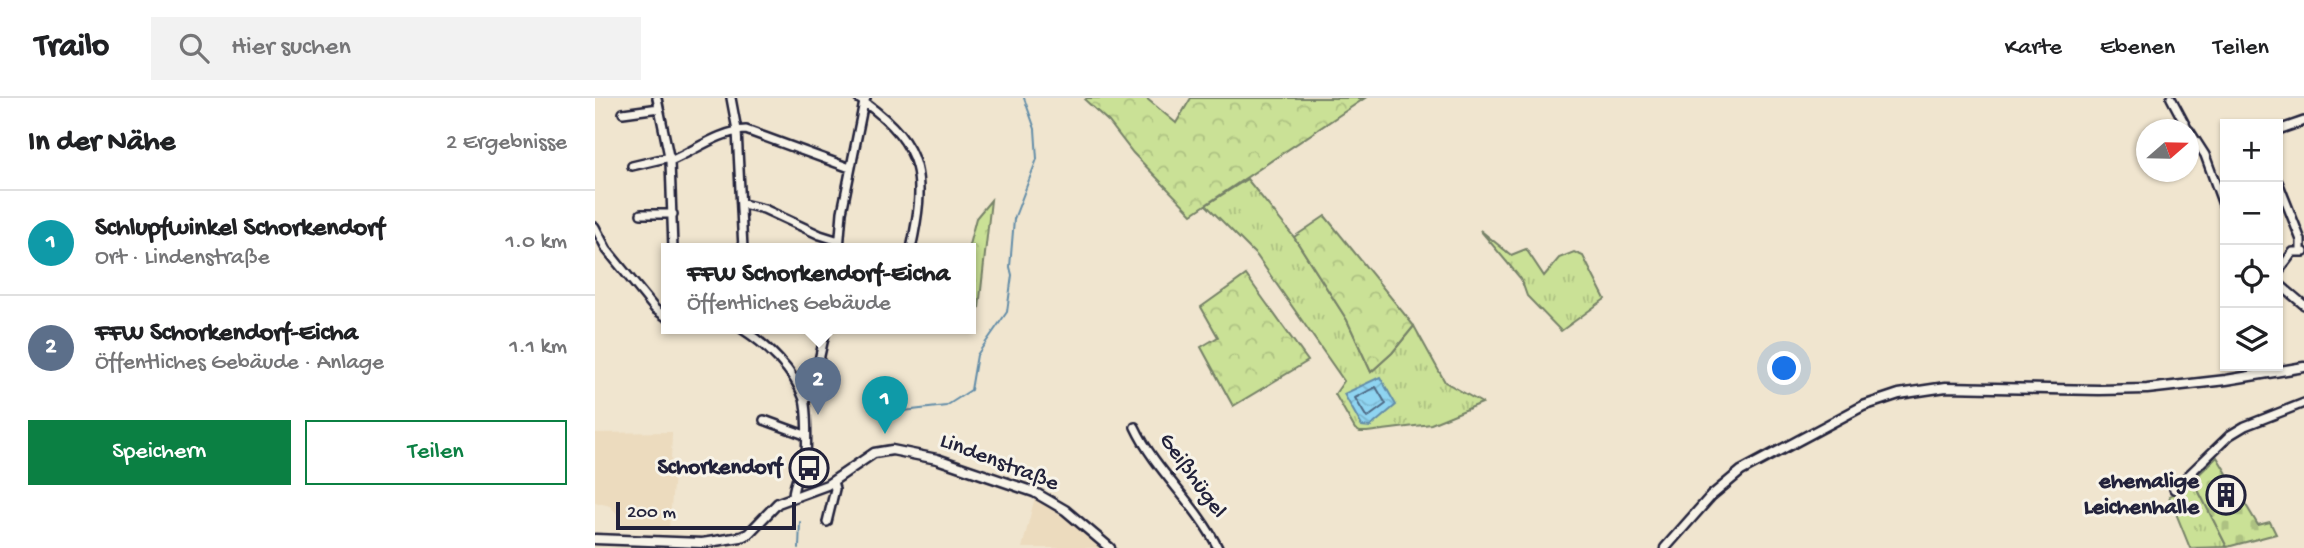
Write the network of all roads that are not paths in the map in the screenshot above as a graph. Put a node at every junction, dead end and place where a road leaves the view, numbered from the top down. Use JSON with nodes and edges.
{"nodes":[{"id":1,"x":657,"y":98,"type":"edge"},
{"id":2,"x":731,"y":98,"type":"edge"},
{"id":3,"x":2171,"y":98,"type":"edge"},
{"id":4,"x":863,"y":99,"type":"edge"},
{"id":5,"x":659,"y":108,"type":"junction"},
{"id":6,"x":623,"y":113,"type":"dead end"},
{"id":7,"x":2182,"y":119,"type":"edge"},
{"id":8,"x":2304,"y":121,"type":"edge"},
{"id":9,"x":2283,"y":128,"type":"edge"},
{"id":10,"x":737,"y":130,"type":"junction"},
{"id":11,"x":2199,"y":146,"type":"edge"},
{"id":12,"x":670,"y":159,"type":"junction"},
{"id":13,"x":632,"y":166,"type":"dead end"},
{"id":14,"x":850,"y":168,"type":"junction"},
{"id":15,"x":2283,"y":195,"type":"edge"},
{"id":16,"x":2220,"y":196,"type":"edge"},
{"id":17,"x":743,"y":204,"type":"junction"},
{"id":18,"x":641,"y":214,"type":"dead end"},
{"id":19,"x":673,"y":214,"type":"junction"},
{"id":20,"x":595,"y":227,"type":"edge"},
{"id":21,"x":673,"y":243,"type":"edge"},
{"id":22,"x":743,"y":243,"type":"edge"},
{"id":23,"x":835,"y":243,"type":"edge"},
{"id":24,"x":839,"y":243,"type":"edge"},
{"id":25,"x":912,"y":243,"type":"edge"},
{"id":26,"x":2303,"y":251,"type":"edge"},
{"id":27,"x":2283,"y":265,"type":"edge"},
{"id":28,"x":2283,"y":287,"type":"edge"},
{"id":29,"x":2304,"y":305,"type":"edge"},
{"id":30,"x":661,"y":313,"type":"edge"},
{"id":31,"x":749,"y":334,"type":"edge"},
{"id":32,"x":825,"y":334,"type":"edge"},
{"id":33,"x":2304,"y":367,"type":"edge"},
{"id":34,"x":805,"y":402,"type":"junction"},
{"id":35,"x":2304,"y":403,"type":"edge"},
{"id":36,"x":764,"y":420,"type":"dead end"},
{"id":37,"x":1135,"y":427,"type":"dead end"},
{"id":38,"x":806,"y":435,"type":"junction"},
{"id":39,"x":833,"y":482,"type":"junction"},
{"id":40,"x":2174,"y":489,"type":"dead end"},
{"id":41,"x":793,"y":496,"type":"junction"},
{"id":42,"x":827,"y":522,"type":"dead end"},
{"id":43,"x":595,"y":539,"type":"edge"},
{"id":44,"x":606,"y":539,"type":"junction"},
{"id":45,"x":595,"y":545,"type":"edge"},
{"id":46,"x":1110,"y":548,"type":"edge"},
{"id":47,"x":1218,"y":548,"type":"edge"},
{"id":48,"x":1665,"y":548,"type":"edge"}],
"edges":[{"from":1,"to":5,"type":"street"},
{"from":2,"to":10,"type":"street"},
{"from":3,"to":7,"type":"street"},
{"from":4,"to":14,"type":"street"},
{"from":4,"to":25,"type":"street"},
{"from":5,"to":6,"type":"street"},
{"from":5,"to":12,"type":"street"},
{"from":8,"to":9,"type":"street"},
{"from":10,"to":12,"type":"street"},
{"from":10,"to":14,"type":"street"},
{"from":10,"to":17,"type":"street"},
{"from":11,"to":16,"type":"street"},
{"from":12,"to":13,"type":"street"},
{"from":12,"to":19,"type":"street"},
{"from":14,"to":24,"type":"street"},
{"from":15,"to":26,"type":"street"},
{"from":17,"to":22,"type":"street"},
{"from":17,"to":23,"type":"street"},
{"from":18,"to":19,"type":"street"},
{"from":19,"to":21,"type":"street"},
{"from":20,"to":30,"type":"street"},
{"from":26,"to":27,"type":"street"},
{"from":28,"to":29,"type":"street"},
{"from":31,"to":34,"type":"street"},
{"from":32,"to":34,"type":"street"},
{"from":33,"to":48,"type":"street"},
{"from":34,"to":38,"type":"street"},
{"from":35,"to":40,"type":"street"},
{"from":36,"to":38,"type":"street"},
{"from":37,"to":47,"type":"street","name":"Geißhügel"},
{"from":38,"to":41,"type":"street"},
{"from":39,"to":41,"type":"street","name":"Lindenstraße"},
{"from":39,"to":42,"type":"street"},
{"from":39,"to":46,"type":"street","name":"Lindenstraße"},
{"from":41,"to":44,"type":"street","name":"Lindenstraße"},
{"from":43,"to":44,"type":"street","name":"Lindenstraße"},
{"from":44,"to":45,"type":"street"}]}
